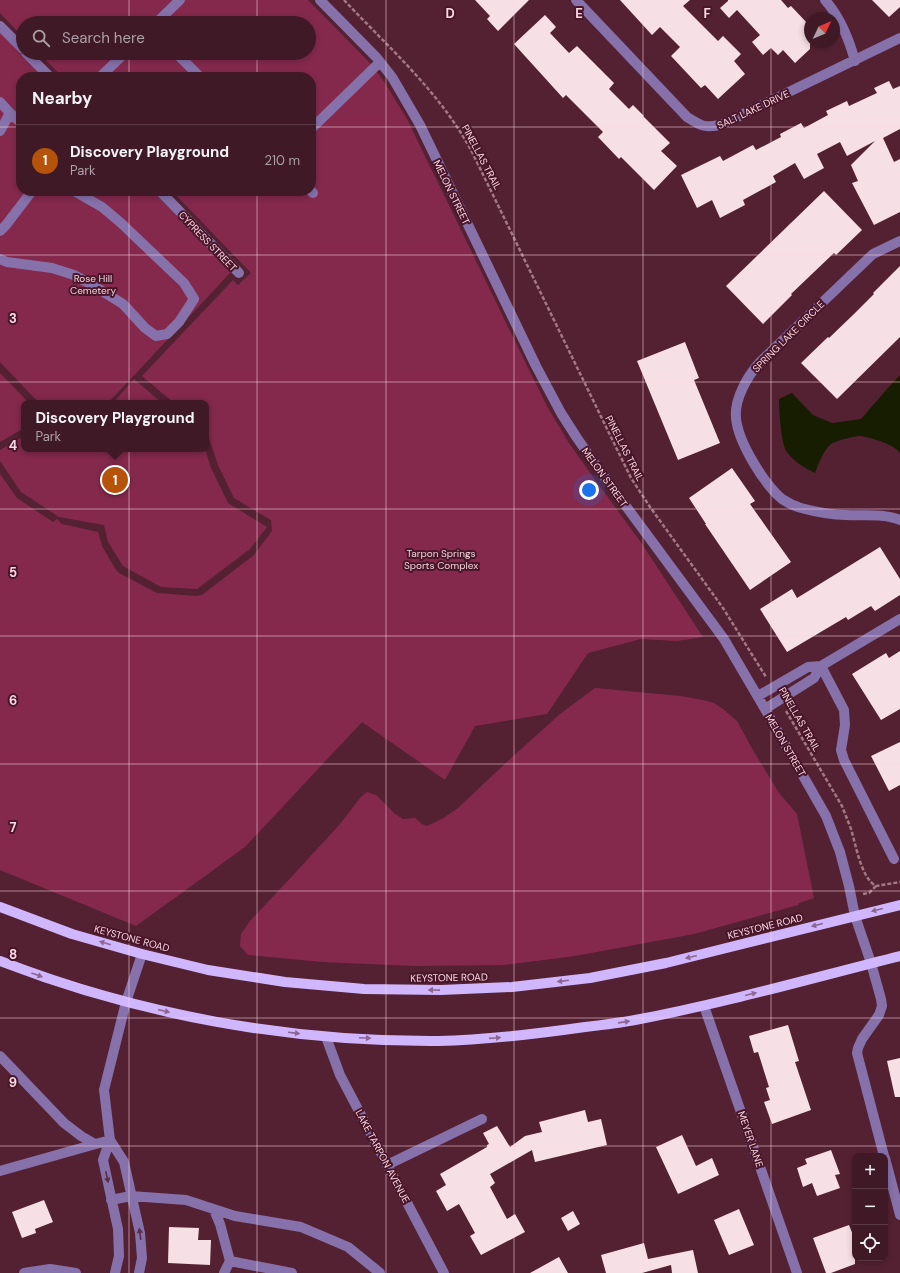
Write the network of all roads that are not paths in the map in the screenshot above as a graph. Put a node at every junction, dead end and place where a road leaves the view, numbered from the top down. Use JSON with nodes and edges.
{"nodes":[{"id":1,"x":180,"y":0,"type":"edge"},
{"id":2,"x":320,"y":0,"type":"edge"},
{"id":3,"x":576,"y":0,"type":"edge"},
{"id":4,"x":825,"y":0,"type":"edge"},
{"id":5,"x":163,"y":16,"type":"edge"},
{"id":6,"x":0,"y":26,"type":"edge"},
{"id":7,"x":900,"y":38,"type":"edge"},
{"id":8,"x":16,"y":43,"type":"edge"},
{"id":9,"x":33,"y":60,"type":"edge"},
{"id":10,"x":118,"y":60,"type":"edge"},
{"id":11,"x":183,"y":60,"type":"edge"},
{"id":12,"x":855,"y":61,"type":"junction"},
{"id":13,"x":380,"y":62,"type":"junction"},
{"id":14,"x":45,"y":72,"type":"edge"},
{"id":15,"x":105,"y":72,"type":"edge"},
{"id":16,"x":195,"y":72,"type":"edge"},
{"id":17,"x":0,"y":102,"type":"edge"},
{"id":18,"x":10,"y":113,"type":"junction"},
{"id":19,"x":16,"y":118,"type":"edge"},
{"id":20,"x":316,"y":124,"type":"edge"},
{"id":21,"x":0,"y":131,"type":"edge"},
{"id":22,"x":28,"y":196,"type":"edge"},
{"id":23,"x":83,"y":196,"type":"edge"},
{"id":24,"x":165,"y":196,"type":"edge"},
{"id":25,"x":0,"y":231,"type":"edge"},
{"id":26,"x":900,"y":241,"type":"edge"},
{"id":27,"x":0,"y":259,"type":"edge"},
{"id":28,"x":239,"y":273,"type":"dead end"},
{"id":29,"x":900,"y":520,"type":"edge"},
{"id":30,"x":900,"y":619,"type":"edge"},
{"id":31,"x":821,"y":666,"type":"junction"},
{"id":32,"x":758,"y":696,"type":"junction"},
{"id":33,"x":765,"y":708,"type":"junction"},
{"id":34,"x":894,"y":859,"type":"dead end"},
{"id":35,"x":900,"y":905,"type":"edge"},
{"id":36,"x":0,"y":907,"type":"edge"},
{"id":37,"x":855,"y":916,"type":"junction"},
{"id":38,"x":142,"y":954,"type":"junction"},
{"id":39,"x":900,"y":956,"type":"edge"},
{"id":40,"x":0,"y":962,"type":"edge"},
{"id":41,"x":871,"y":963,"type":"junction"},
{"id":42,"x":126,"y":1002,"type":"junction"},
{"id":43,"x":704,"y":1006,"type":"junction"},
{"id":44,"x":326,"y":1037,"type":"junction"},
{"id":45,"x":0,"y":1056,"type":"edge"},
{"id":46,"x":482,"y":1119,"type":"dead end"},
{"id":47,"x":110,"y":1140,"type":"junction"},
{"id":48,"x":95,"y":1144,"type":"junction"},
{"id":49,"x":884,"y":1153,"type":"edge"},
{"id":50,"x":387,"y":1165,"type":"junction"},
{"id":51,"x":888,"y":1169,"type":"edge"},
{"id":52,"x":0,"y":1171,"type":"edge"},
{"id":53,"x":131,"y":1196,"type":"junction"},
{"id":54,"x":111,"y":1200,"type":"junction"},
{"id":55,"x":214,"y":1210,"type":"junction"},
{"id":56,"x":900,"y":1215,"type":"edge"},
{"id":57,"x":230,"y":1261,"type":"junction"},
{"id":58,"x":24,"y":1273,"type":"edge"},
{"id":59,"x":76,"y":1273,"type":"edge"},
{"id":60,"x":115,"y":1273,"type":"edge"},
{"id":61,"x":139,"y":1273,"type":"edge"},
{"id":62,"x":224,"y":1273,"type":"edge"},
{"id":63,"x":292,"y":1273,"type":"edge"},
{"id":64,"x":380,"y":1273,"type":"edge"},
{"id":65,"x":444,"y":1273,"type":"edge"},
{"id":66,"x":797,"y":1273,"type":"edge"}],
"edges":[{"from":1,"to":5,"type":"street"},
{"from":2,"to":13,"type":"street","name":"MELON STREET"},
{"from":3,"to":12,"type":"street","name":"SALT LAKE DRIVE"},
{"from":4,"to":12,"type":"street"},
{"from":6,"to":8,"type":"street"},
{"from":7,"to":12,"type":"street","name":"SALT LAKE DRIVE"},
{"from":9,"to":14,"type":"street"},
{"from":10,"to":15,"type":"street"},
{"from":11,"to":16,"type":"street"},
{"from":13,"to":20,"type":"street"},
{"from":13,"to":32,"type":"street","name":"MELON STREET"},
{"from":17,"to":18,"type":"street"},
{"from":18,"to":19,"type":"street"},
{"from":18,"to":21,"type":"street"},
{"from":22,"to":25,"type":"street"},
{"from":23,"to":27,"type":"street"},
{"from":24,"to":28,"type":"street","name":"CYPRESS STREET"},
{"from":26,"to":29,"type":"street","name":"SPRING LAKE CIRCLE"},
{"from":30,"to":31,"type":"street"},
{"from":31,"to":32,"type":"street"},
{"from":31,"to":33,"type":"street"},
{"from":31,"to":34,"type":"street"},
{"from":32,"to":33,"type":"street","name":"MELON STREET"},
{"from":33,"to":37,"type":"street","name":"MELON STREET"},
{"from":35,"to":37,"type":"main road","name":"KEYSTONE ROAD","one_way":true},
{"from":38,"to":36,"type":"main road","name":"KEYSTONE ROAD","one_way":true},
{"from":37,"to":38,"type":"main road","name":"KEYSTONE ROAD","one_way":true},
{"from":37,"to":41,"type":"street","name":"MELON STREET"},
{"from":38,"to":42,"type":"street"},
{"from":39,"to":41,"type":"main road"},
{"from":40,"to":42,"type":"main road","one_way":true},
{"from":43,"to":41,"type":"main road","one_way":true},
{"from":41,"to":49,"type":"street","name":"MELON STREET"},
{"from":42,"to":44,"type":"main road","one_way":true},
{"from":42,"to":47,"type":"street"},
{"from":44,"to":43,"type":"main road","one_way":true},
{"from":43,"to":66,"type":"street","name":"MEYER LANE"},
{"from":44,"to":50,"type":"street","name":"LAKE TARPON AVENUE"},
{"from":45,"to":48,"type":"street"},
{"from":46,"to":50,"type":"street"},
{"from":47,"to":48,"type":"street"},
{"from":47,"to":53,"type":"street"},
{"from":47,"to":54,"type":"street","one_way":true},
{"from":48,"to":52,"type":"street"},
{"from":50,"to":65,"type":"street","name":"LAKE TARPON AVENUE"},
{"from":51,"to":56,"type":"street","name":"MELON STREET"},
{"from":53,"to":54,"type":"street"},
{"from":53,"to":55,"type":"street"},
{"from":61,"to":53,"type":"street","one_way":true},
{"from":54,"to":60,"type":"street"},
{"from":55,"to":57,"type":"street"},
{"from":55,"to":64,"type":"street"},
{"from":57,"to":62,"type":"street"},
{"from":57,"to":63,"type":"street"},
{"from":58,"to":59,"type":"street"}]}
